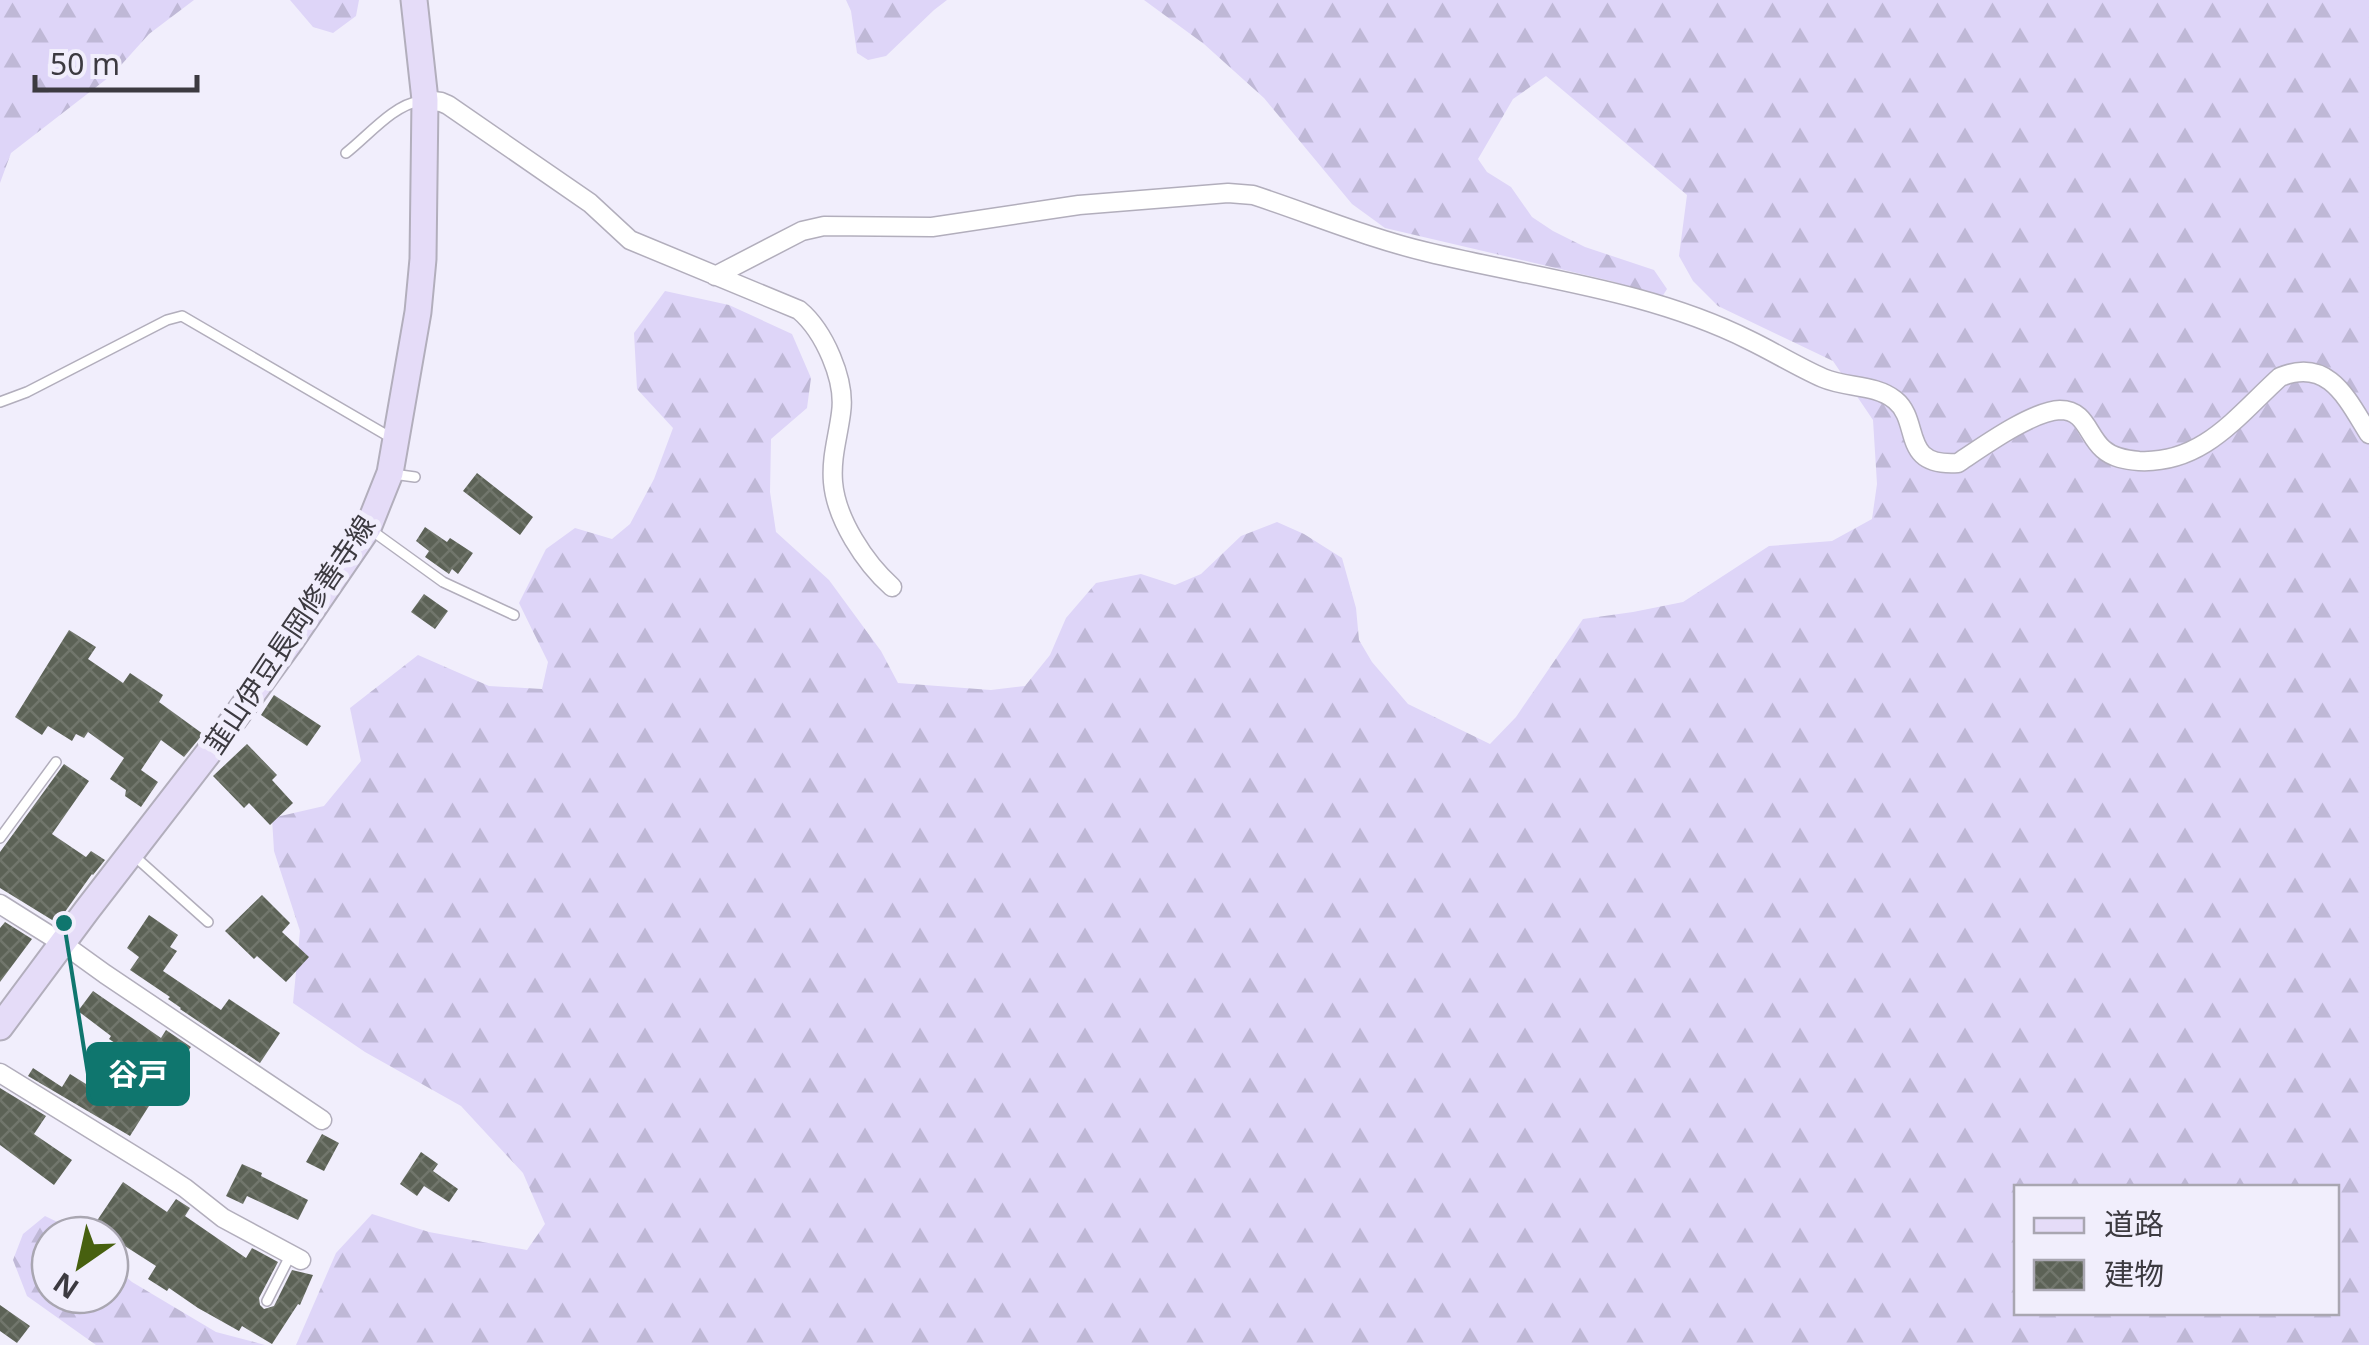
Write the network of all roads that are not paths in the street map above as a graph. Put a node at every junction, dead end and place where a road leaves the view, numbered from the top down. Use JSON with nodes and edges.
{"nodes":[{"id":1,"x":414,"y":0,"type":"edge"},
{"id":2,"x":425,"y":100,"type":"junction"},
{"id":3,"x":346,"y":153,"type":"dead end"},
{"id":4,"x":715,"y":276,"type":"junction"},
{"id":5,"x":0,"y":402,"type":"edge"},
{"id":6,"x":2369,"y":434,"type":"edge"},
{"id":7,"x":397,"y":441,"type":"junction"},
{"id":8,"x":368,"y":528,"type":"junction"},
{"id":9,"x":892,"y":587,"type":"dead end"},
{"id":10,"x":514,"y":615,"type":"dead end"},
{"id":11,"x":56,"y":762,"type":"dead end"},
{"id":12,"x":0,"y":838,"type":"edge"},
{"id":13,"x":131,"y":853,"type":"junction"},
{"id":14,"x":0,"y":904,"type":"edge"},
{"id":15,"x":208,"y":922,"type":"dead end"},
{"id":16,"x":62,"y":942,"type":"junction"},
{"id":17,"x":0,"y":1027,"type":"edge"},
{"id":18,"x":0,"y":1073,"type":"edge"},
{"id":19,"x":322,"y":1120,"type":"dead end"},
{"id":20,"x":296,"y":1257,"type":"joint"},
{"id":21,"x":267,"y":1301,"type":"dead end"}],
"edges":[{"from":1,"to":2,"type":"main road","name":"韮山伊豆長岡修善寺線"},
{"from":2,"to":3,"type":"lane"},
{"from":2,"to":4,"type":"street"},
{"from":2,"to":7,"type":"main road","name":"韮山伊豆長岡修善寺線"},
{"from":4,"to":6,"type":"street"},
{"from":4,"to":9,"type":"street"},
{"from":5,"to":7,"type":"lane"},
{"from":7,"to":8,"type":"main road","name":"韮山伊豆長岡修善寺線"},
{"from":8,"to":10,"type":"lane"},
{"from":8,"to":13,"type":"main road","name":"韮山伊豆長岡修善寺線"},
{"from":11,"to":12,"type":"lane"},
{"from":13,"to":15,"type":"lane"},
{"from":13,"to":16,"type":"main road","name":"韮山伊豆長岡修善寺線"},
{"from":14,"to":16,"type":"street"},
{"from":16,"to":17,"type":"main road","name":"韮山伊豆長岡修善寺線"},
{"from":16,"to":19,"type":"street"},
{"from":18,"to":20,"type":"street"},
{"from":20,"to":21,"type":"lane"}]}
